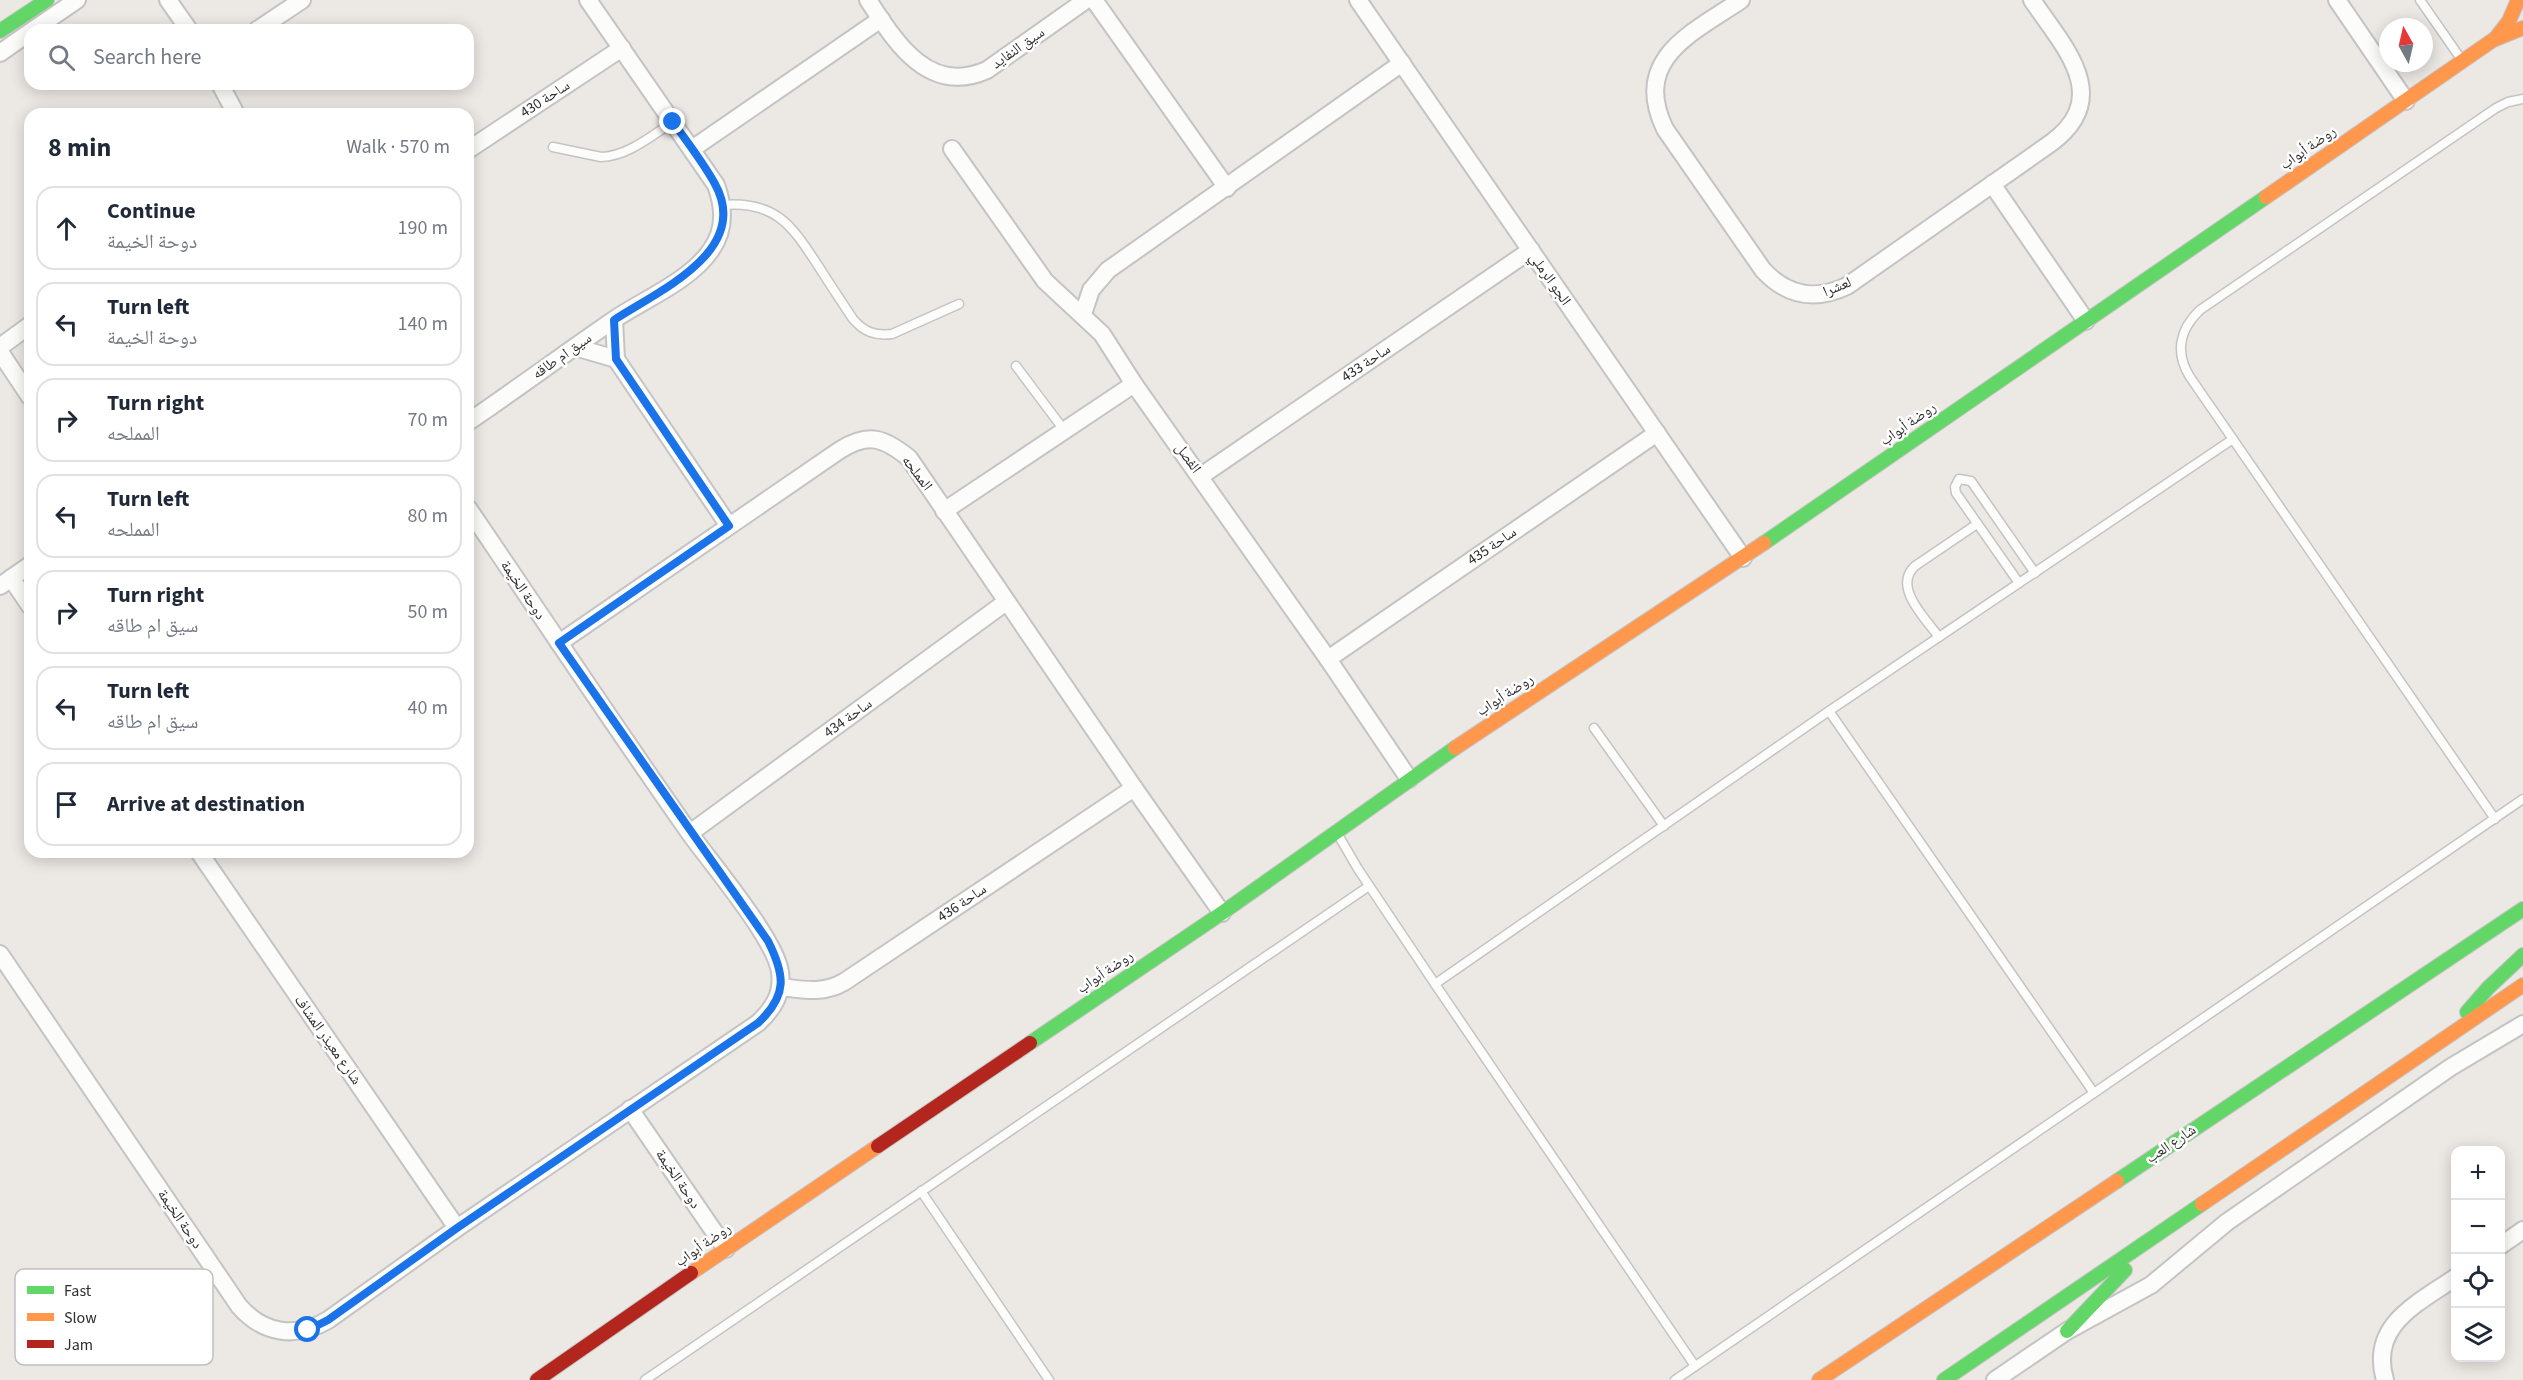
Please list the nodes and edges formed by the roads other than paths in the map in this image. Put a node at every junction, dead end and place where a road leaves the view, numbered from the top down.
1 (47, 0) edge
2 (77, 0) edge
3 (168, 0) edge
4 (302, 0) edge
5 (588, 0) edge
6 (868, 0) edge
7 (1086, 0) edge
8 (1094, 0) edge
9 (1358, 0) edge
10 (1741, 0) edge
11 (2032, 0) edge
12 (2337, 0) edge
13 (2420, 0) edge
14 (2518, 0) edge
15 (881, 19) junction
16 (42, 24) edge
17 (185, 24) edge
18 (266, 24) edge
19 (2523, 28) edge
20 (0, 31) edge
21 (24, 36) edge
22 (2493, 40) junction
23 (622, 48) junction
24 (0, 52) edge
25 (2463, 62) junction
26 (1402, 63) junction
27 (223, 90) edge
28 (2523, 99) edge
29 (2406, 101) junction
30 (233, 108) edge
31 (673, 122) junction
32 (474, 146) edge
33 (553, 147) dead end
34 (692, 149) junction
35 (952, 149) dead end
36 (1992, 184) junction
37 (1227, 188) junction
38 (723, 205) junction
39 (1530, 250) junction
40 (959, 304) dead end
41 (1083, 314) junction
42 (614, 320) junction
43 (2086, 321) junction
44 (24, 330) edge
45 (0, 347) edge
46 (575, 347) junction
47 (0, 352) edge
48 (616, 359) junction
49 (1016, 366) dead end
50 (1134, 384) junction
51 (24, 389) edge
52 (474, 418) edge
53 (1064, 430) junction
54 (1657, 433) junction
55 (2233, 439) junction
56 (1201, 476) junction
57 (944, 511) junction
58 (474, 517) edge
59 (1977, 524) junction
60 (729, 526) junction
61 (1743, 558) junction
62 (24, 569) edge
63 (2035, 573) junction
64 (5, 582) edge
65 (2019, 584) junction
66 (24, 600) edge
67 (1006, 602) junction
68 (1939, 637) junction
69 (559, 643) junction
70 (1328, 659) junction
71 (1829, 711) junction
72 (1594, 728) dead end
73 (1409, 779) junction
74 (1134, 788) junction
75 (2523, 800) edge
76 (2495, 819) junction
77 (1665, 826) junction
78 (1336, 831) junction
79 (690, 833) junction
80 (203, 858) edge
81 (1369, 886) junction
82 (2523, 909) edge
83 (1222, 913) junction
84 (0, 954) edge
85 (2523, 955) edge
86 (1435, 984) junction
87 (2523, 985) edge
88 (780, 987) junction
89 (2523, 1024) edge
90 (2439, 1044) junction
91 (2094, 1093) junction
92 (630, 1109) junction
93 (921, 1191) junction
94 (457, 1228) junction
95 (2523, 1230) edge
96 (2155, 1237) junction
97 (2505, 1243) edge
98 (726, 1249) junction
99 (2451, 1281) edge
100 (2067, 1331) junction
101 (1695, 1366) junction
102 (537, 1380) edge
103 (645, 1380) edge
104 (1049, 1380) edge
105 (1675, 1380) edge
106 (1819, 1380) edge
107 (1944, 1380) edge
108 (1995, 1380) edge
109 (2385, 1380) edge

1 - 20 street
2 - 16 street
3 - 17 street
4 - 18 street
5 - 23 street
6 - 15 street, سيق النفايد
7 - 15 street, سيق النفايد
8 - 37 street
9 - 26 street, الجو الرملي
10 - 36 street, لعشرا
11 - 36 street, لعشرا
12 - 29 street
13 - 25 lane
14 - 22 street, روضة أبواب
15 - 34 street
19 - 22 street, روضة أبواب
21 - 24 street
22 - 25 street, روضة أبواب
23 - 31 street
23 - 32 street, ساحة 430
25 - 29 street, روضة أبواب
26 - 37 street
26 - 39 street, الجو الرملي
27 - 30 street
28 - 55 lane
29 - 43 street, روضة أبواب
31 - 33 lane
31 - 34 street
34 - 38 street
35 - 41 street, الفصل
36 - 43 street
37 - 41 street
38 - 40 lane
38 - 42 street, سيق ام طاقه
39 - 54 street, الجو الرملي
39 - 56 street, ساحة 433
41 - 50 street, الفصل
42 - 46 street, سيق ام طاقه
42 - 48 street
43 - 61 street, روضة أبواب
44 - 45 street
46 - 48 street
46 - 52 street, سيق ام طاقه
47 - 51 street
48 - 60 street
49 - 53 lane
50 - 53 street
50 - 56 street, الفصل
53 - 57 street
54 - 61 street, الجو الرملي
54 - 70 street, ساحة 435
55 - 63 lane
55 - 76 lane
56 - 70 street, الفصل
57 - 60 street, المملحه
57 - 67 street, المملحه
58 - 69 street, دوحة الخيمة
59 - 63 lane
59 - 65 lane
59 - 68 lane
60 - 69 street, المملحه
61 - 73 street, روضة أبواب
62 - 64 street
63 - 65 lane
64 - 66 street
65 - 68 lane
67 - 74 street, المملحه
67 - 79 street, ساحة 434
68 - 71 lane
69 - 79 street, دوحة الخيمة
70 - 73 street, الفصل
71 - 77 lane
71 - 91 lane
72 - 77 lane
73 - 78 street, روضة أبواب
74 - 83 street, المملحه
74 - 88 street, ساحة 436
75 - 76 lane
76 - 91 lane
77 - 86 lane
78 - 81 lane
78 - 83 street, روضة أبواب
79 - 88 street, دوحة الخيمة
80 - 94 street, شارع معيذر المشاف
81 - 86 lane
81 - 93 lane
82 - 106 street, شارع العب
83 - 98 street, روضة أبواب
84 - 94 street, دوحة الخيمة
85 - 90 street
86 - 101 lane
87 - 90 street
88 - 92 street, دوحة الخيمة
89 - 100 street
90 - 96 street
91 - 101 lane
92 - 94 street, دوحة الخيمة
92 - 98 street, دوحة الخيمة
93 - 103 lane
93 - 104 lane
95 - 97 street
96 - 100 street
96 - 107 street
98 - 102 street, روضة أبواب
99 - 109 street
100 - 108 street
101 - 105 lane

